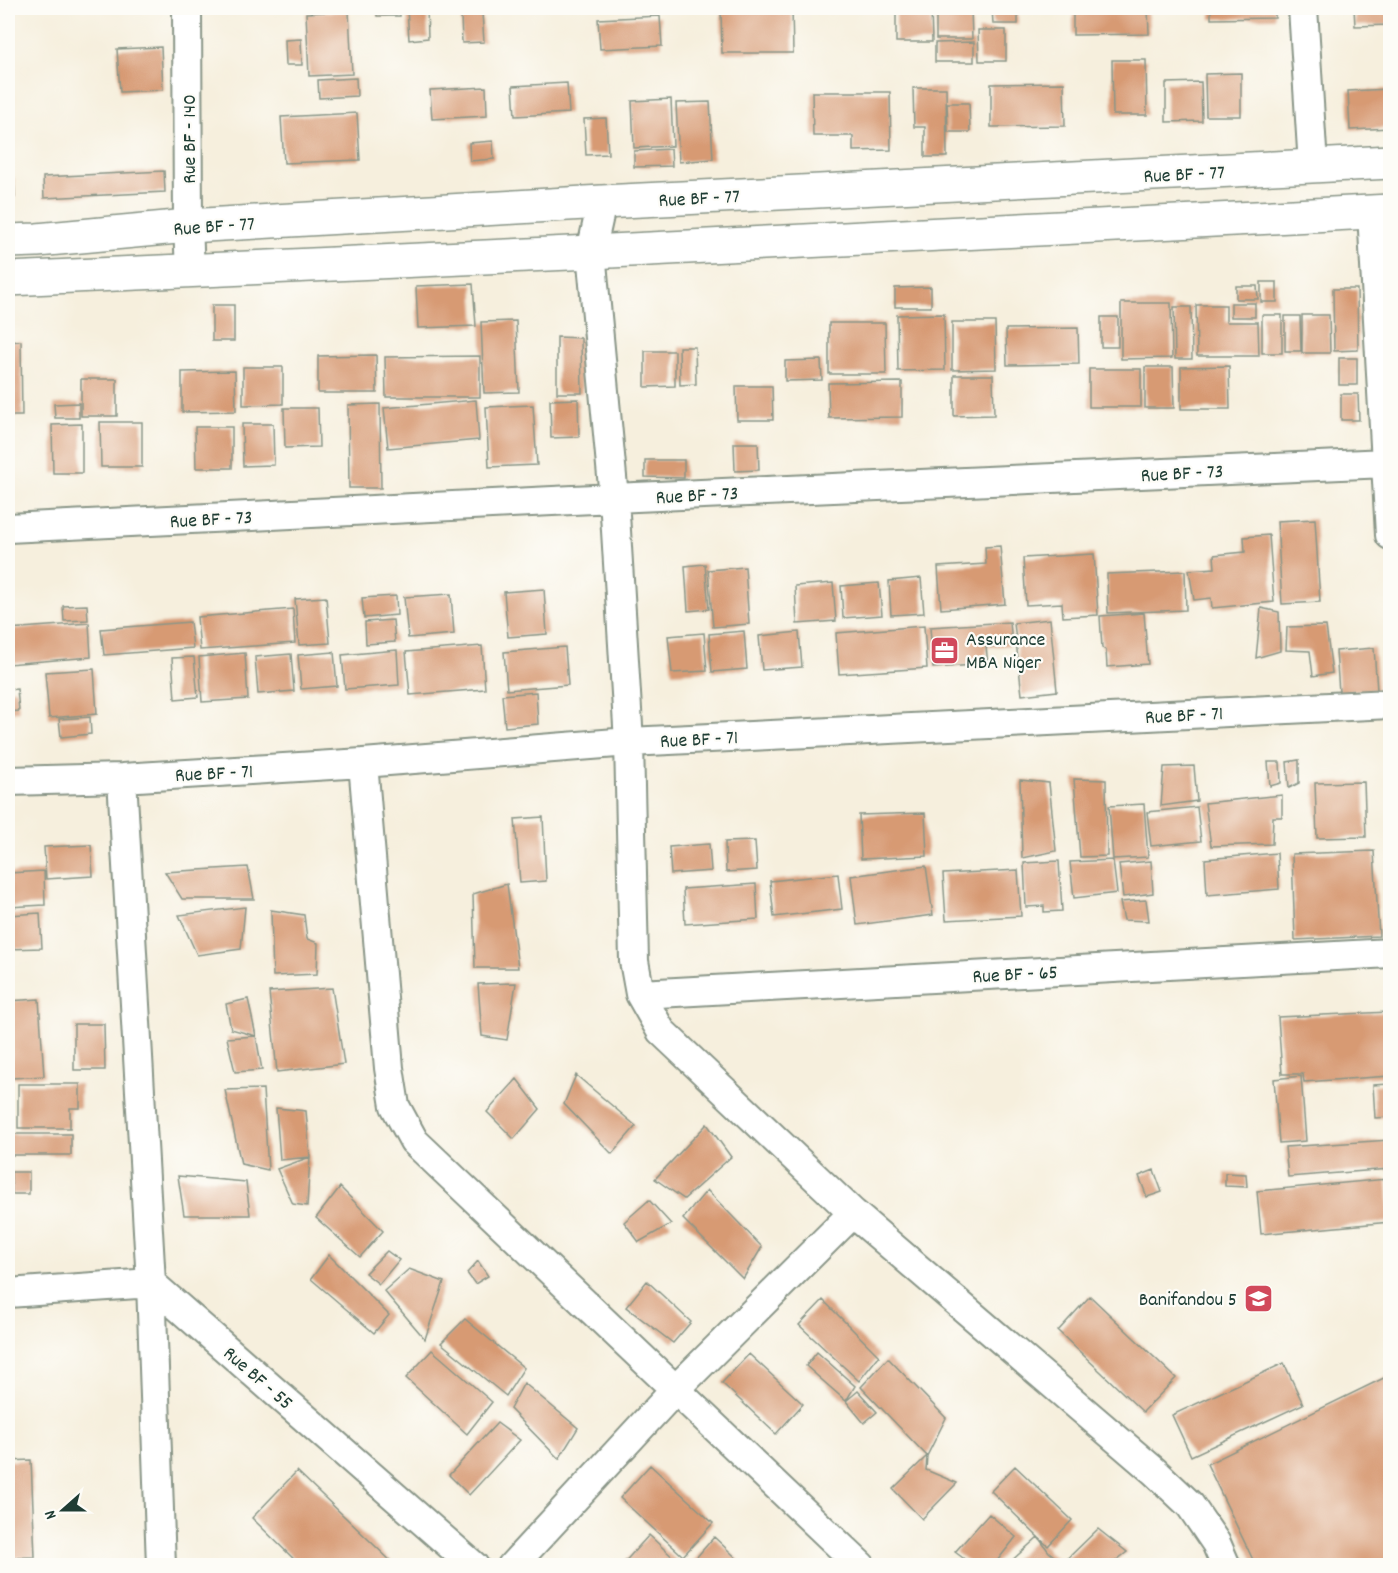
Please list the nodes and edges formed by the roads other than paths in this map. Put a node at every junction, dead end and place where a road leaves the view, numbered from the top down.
1 (187, 8) edge
2 (1303, 8) edge
3 (1390, 162) edge
4 (1313, 166) junction
5 (602, 202) junction
6 (1381, 211) edge
7 (188, 226) junction
8 (8, 241) edge
9 (591, 252) junction
10 (190, 271) junction
11 (8, 279) edge
12 (1386, 463) junction
13 (614, 498) junction
14 (8, 528) edge
15 (1390, 535) edge
16 (1390, 704) edge
17 (629, 742) junction
18 (363, 763) junction
19 (122, 778) junction
20 (8, 781) edge
21 (1390, 953) edge
22 (640, 994) junction
23 (854, 1214) junction
24 (151, 1282) junction
25 (8, 1293) edge
26 (676, 1389) junction
27 (161, 1566) edge
28 (474, 1566) edge
29 (512, 1566) edge
30 (861, 1566) edge
31 (1226, 1566) edge

1 - 7 street, Rue BF - 140
2 - 4 street
3 - 4 main road, Rue BF - 77
4 - 5 main road, Rue BF - 77
5 - 7 main road, Rue BF - 77
5 - 9 street
6 - 9 main road
6 - 12 street
7 - 8 main road, Rue BF - 77
7 - 10 street, Rue BF - 140
9 - 10 main road
9 - 13 street
10 - 11 main road
12 - 13 street, Rue BF - 73
12 - 15 street
13 - 14 street, Rue BF - 73
13 - 17 street
16 - 17 street, Rue BF - 71
17 - 18 street, Rue BF - 71
17 - 22 street
18 - 19 street, Rue BF - 71
18 - 26 street
19 - 20 street, Rue BF - 71
19 - 24 street
21 - 22 street, Rue BF - 65
22 - 23 street
23 - 26 street
23 - 31 street
24 - 25 street
24 - 27 street
24 - 28 street, Rue BF - 55
26 - 29 street
26 - 30 street

